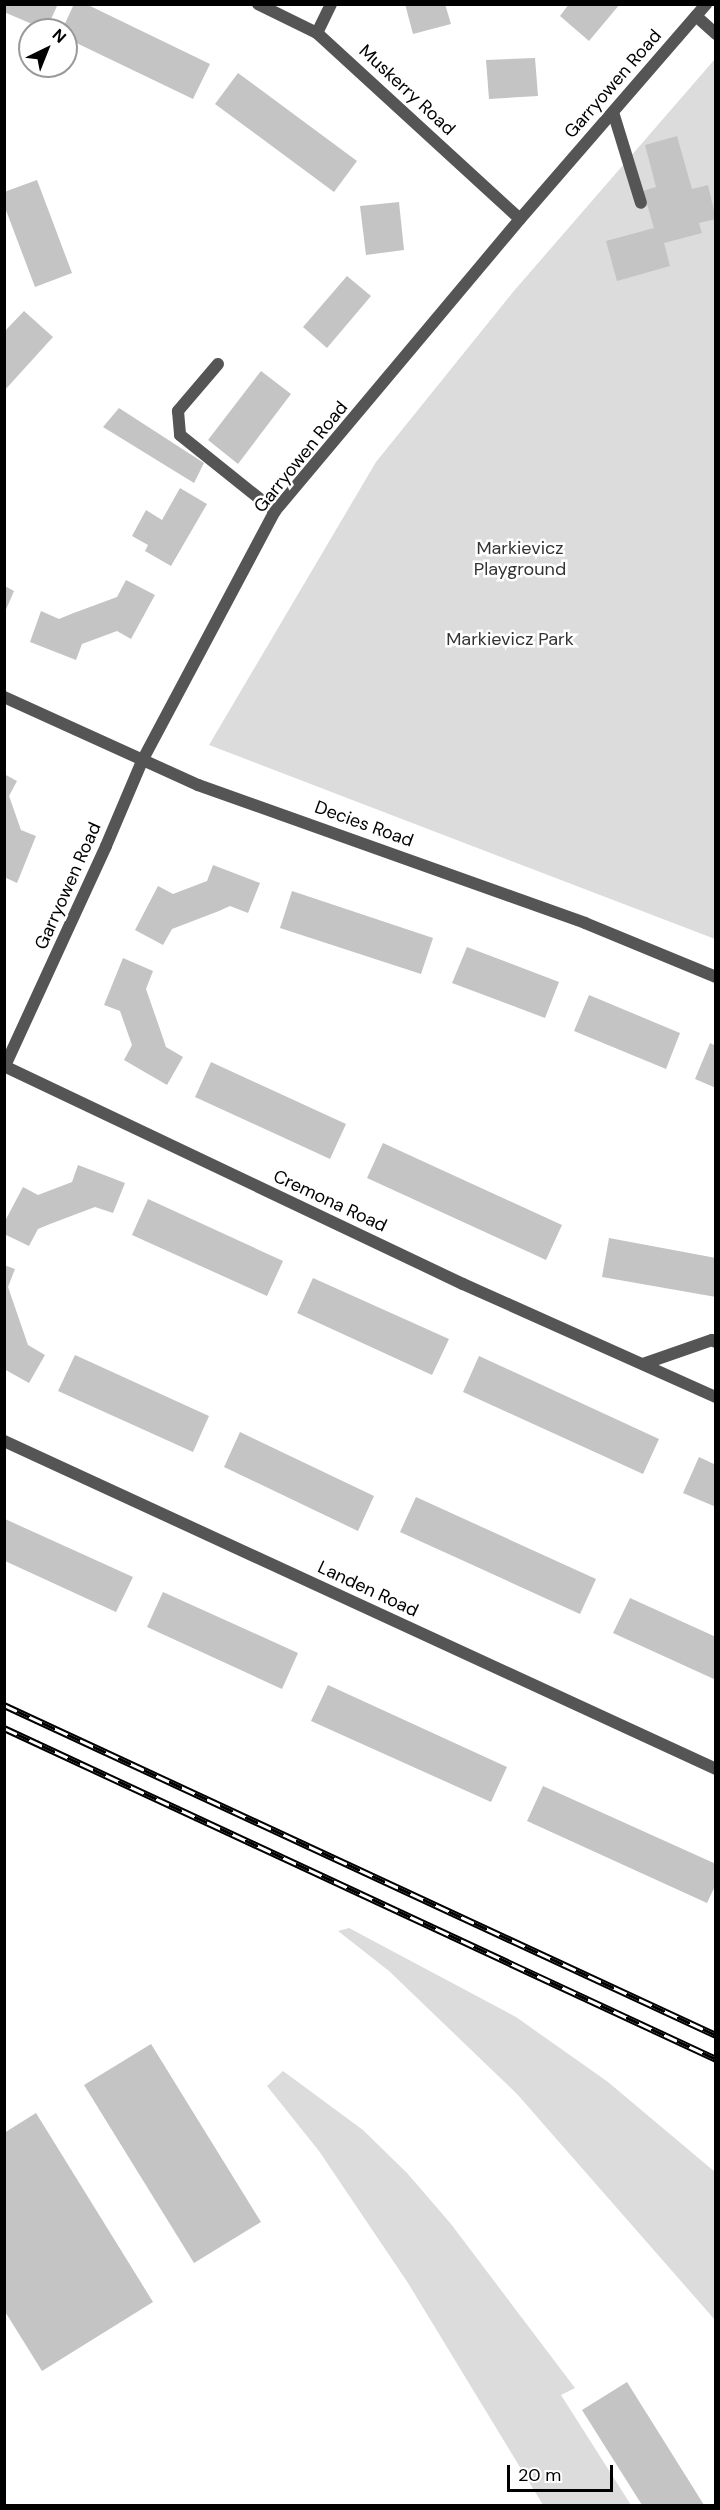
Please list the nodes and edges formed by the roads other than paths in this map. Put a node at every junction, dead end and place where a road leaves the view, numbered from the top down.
1 (258, 4) edge
2 (331, 4) edge
3 (706, 4) edge
4 (696, 16) junction
5 (317, 33) junction
6 (716, 34) edge
7 (613, 112) junction
8 (641, 203) dead end
9 (520, 219) junction
10 (219, 364) dead end
11 (276, 512) junction
12 (4, 697) edge
13 (142, 761) junction
14 (716, 977) edge
15 (5, 1067) edge
16 (716, 1342) edge
17 (643, 1364) junction
18 (716, 1397) edge
19 (4, 1441) edge
20 (716, 1769) edge

1 - 5 street, Muskerry Road
2 - 5 street
3 - 4 street, Garryowen Road
4 - 6 street
4 - 7 street, Garryowen Road
5 - 9 street, Muskerry Road
7 - 8 street
7 - 9 street, Garryowen Road
9 - 11 street, Garryowen Road
10 - 11 street
11 - 13 street, Garryowen Road
12 - 13 street, Decies Road
13 - 14 street, Decies Road
13 - 15 street, Garryowen Road
15 - 17 street, Cremona Road
16 - 17 street
17 - 18 street, Cremona Road
19 - 20 street, Landen Road

